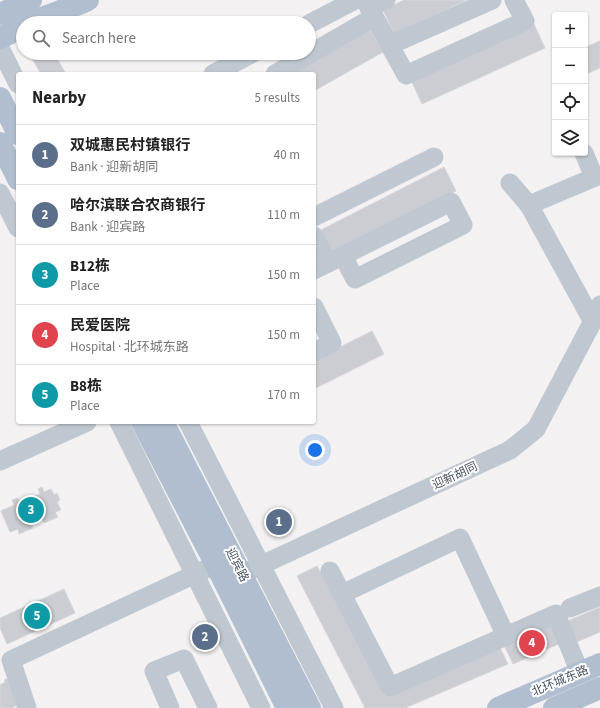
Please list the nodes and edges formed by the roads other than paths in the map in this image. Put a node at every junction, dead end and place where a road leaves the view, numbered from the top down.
1 (31, 0) edge
2 (88, 0) edge
3 (492, 0) edge
4 (514, 0) edge
5 (370, 5) edge
6 (0, 14) edge
7 (45, 16) edge
8 (316, 22) edge
9 (16, 30) edge
10 (0, 38) edge
11 (316, 44) edge
12 (390, 45) junction
13 (0, 48) edge
14 (240, 60) edge
15 (294, 60) edge
16 (217, 72) edge
17 (278, 72) edge
18 (16, 80) edge
19 (0, 98) edge
20 (16, 130) edge
21 (0, 143) edge
22 (586, 156) edge
23 (434, 157) dead end
24 (16, 174) edge
25 (597, 176) edge
26 (510, 183) dead end
27 (0, 193) edge
28 (529, 205) junction
29 (316, 216) edge
30 (16, 224) edge
31 (316, 240) edge
32 (328, 263) edge
33 (600, 304) edge
34 (316, 311) edge
35 (593, 322) junction
36 (316, 351) edge
37 (83, 424) edge
38 (121, 424) edge
39 (143, 424) edge
40 (164, 424) edge
41 (189, 424) edge
42 (0, 461) edge
43 (216, 565) junction
44 (251, 569) junction
45 (330, 571) dead end
46 (195, 574) junction
47 (342, 594) junction
48 (600, 596) edge
49 (570, 608) dead end
50 (506, 636) junction
51 (600, 664) edge
52 (580, 673) junction
53 (589, 697) edge
54 (27, 708) edge
55 (170, 708) edge
56 (208, 708) edge
57 (261, 708) edge
58 (287, 708) edge
59 (310, 708) edge
60 (334, 708) edge
61 (498, 708) edge
62 (554, 708) edge

1 - 6 main road
2 - 7 main road
3 - 12 street
4 - 12 street
5 - 8 street
5 - 11 street
5 - 12 street
9 - 10 main road
13 - 18 street
14 - 16 street
15 - 17 street
19 - 20 main road
21 - 24 main road
22 - 25 street
23 - 29 street
25 - 28 street
26 - 28 street
27 - 30 street
28 - 35 street
31 - 32 street
32 - 32 street
33 - 35 street, 迎新胡同
34 - 36 street
35 - 44 street, 迎新胡同
37 - 42 street
38 - 46 street
39 - 43 main road, 迎宾路
40 - 44 main road, 迎宾路
41 - 44 street
43 - 46 street
43 - 58 main road, 迎宾路
44 - 59 main road, 迎宾路
44 - 60 street
45 - 47 street
46 - 54 street
46 - 57 street
47 - 50 street
47 - 50 street
48 - 49 street
50 - 52 street
51 - 52 main road, 北环城东路
52 - 61 main road, 北环城东路
53 - 62 main road, 北环城东路
55 - 56 street

